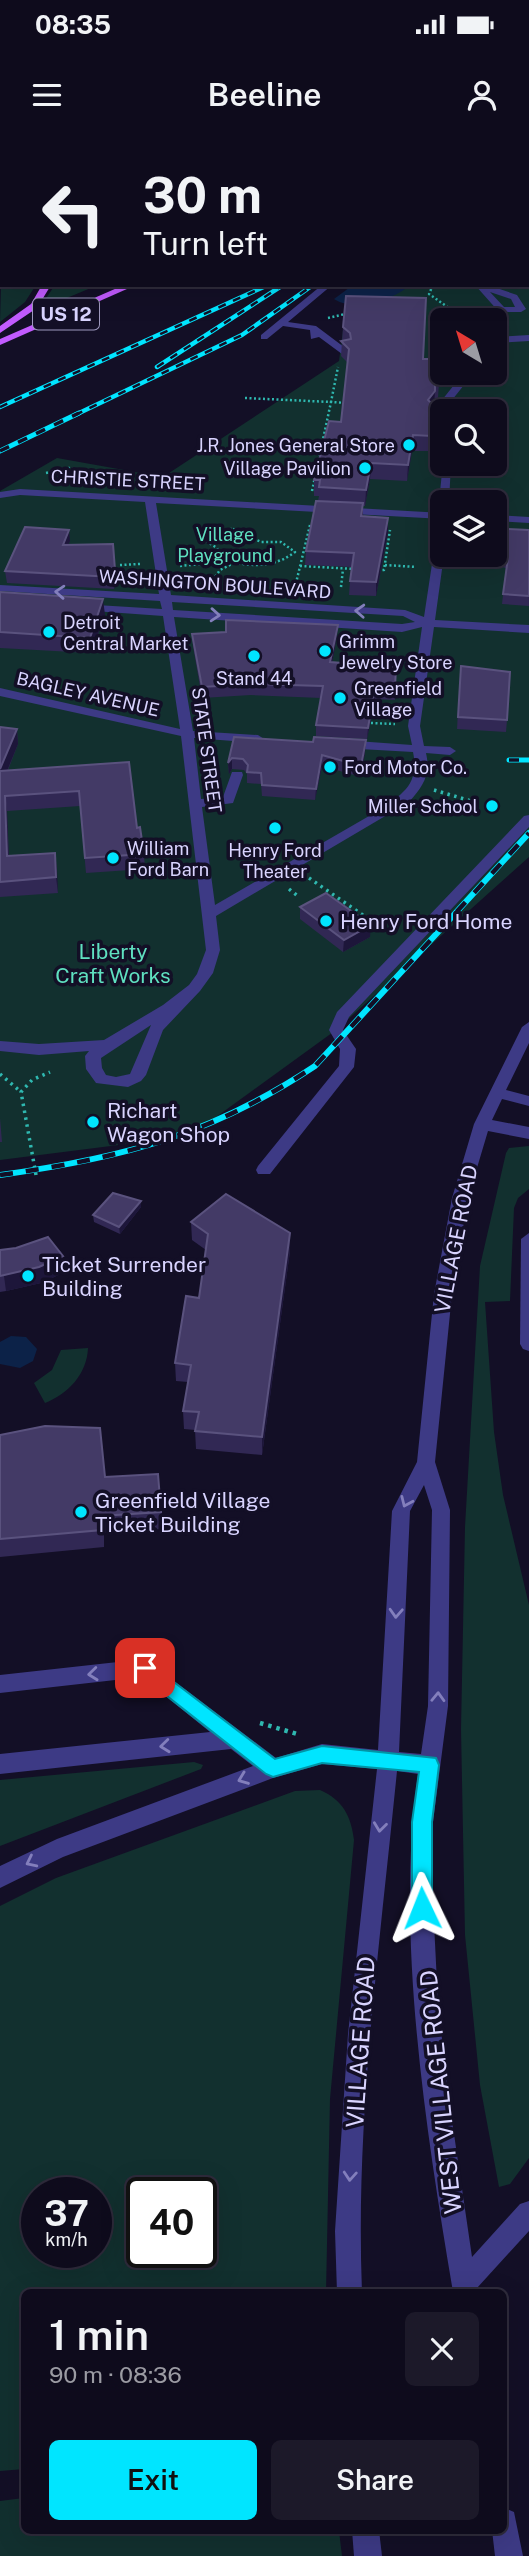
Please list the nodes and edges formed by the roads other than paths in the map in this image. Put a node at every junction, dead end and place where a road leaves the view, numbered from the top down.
1 (46, 287) edge
2 (127, 287) edge
3 (325, 287) edge
4 (278, 323) junction
5 (0, 330) edge
6 (264, 337) dead end
7 (508, 338) edge
8 (529, 338) edge
9 (0, 342) edge
10 (342, 356) edge
11 (459, 385) edge
12 (448, 399) edge
13 (0, 495) edge
14 (150, 499) junction
15 (430, 516) edge
16 (507, 519) edge
17 (529, 520) edge
18 (436, 567) edge
19 (0, 588) edge
20 (166, 597) junction
21 (69, 606) edge
22 (166, 612) junction
23 (427, 622) junction
24 (529, 629) edge
25 (0, 692) edge
26 (187, 734) junction
27 (272, 740) edge
28 (325, 743) edge
29 (419, 749) junction
30 (450, 751) dead end
31 (237, 775) edge
32 (194, 804) junction
33 (529, 819) edge
34 (209, 914) junction
35 (183, 997) junction
36 (528, 1033) edge
37 (104, 1045) junction
38 (0, 1046) edge
39 (496, 1093) junction
40 (529, 1101) edge
41 (482, 1124) junction
42 (529, 1133) edge
43 (264, 1170) dead end
44 (529, 1239) edge
45 (529, 1344) edge
46 (426, 1462) junction
47 (0, 1684) edge
48 (234, 1739) junction
49 (388, 1759) junction
50 (0, 1764) edge
51 (429, 1765) junction
52 (273, 1768) junction
53 (0, 1877) edge
54 (529, 2213) edge
55 (465, 2288) edge
56 (349, 2289) edge
57 (365, 2534) edge
58 (506, 2534) edge
59 (368, 2556) edge
60 (509, 2556) edge

1 - 5 main road
2 - 9 main road, US 12
3 - 4 street
4 - 6 street
4 - 10 street
7 - 8 street
11 - 12 street
13 - 14 street, CHRISTIE STREET
14 - 15 street, CHRISTIE STREET
14 - 20 street, STATE STREET
16 - 17 street
18 - 23 street
20 -> 19 street, WASHINGTON BOULEVARD
20 - 22 street, STATE STREET
23 -> 20 street, WASHINGTON BOULEVARD
21 - 22 street, WASHINGTON BOULEVARD
22 -> 23 street, WASHINGTON BOULEVARD
22 - 26 street, STATE STREET
23 - 24 street, WASHINGTON BOULEVARD
23 - 29 street
25 - 26 street, BAGLEY AVENUE
26 - 27 street, BAGLEY AVENUE
26 - 32 street, STATE STREET
28 - 29 street
29 - 30 street
29 - 34 street
31 - 32 street
32 - 34 street, STATE STREET
33 - 43 street
34 - 35 street, STATE STREET
35 - 37 street, STATE STREET
35 - 37 street, STATE STREET
36 - 39 street, VILLAGE ROAD
37 - 38 street
39 - 40 street
39 - 41 street, VILLAGE ROAD
41 - 42 street
41 - 46 street, VILLAGE ROAD
44 - 45 street
46 -> 49 street, VILLAGE ROAD
51 -> 46 street, VILLAGE ROAD
48 -> 47 street
48 -> 50 street
48 - 52 street
49 - 51 street
49 - 52 street
49 -> 56 street, VILLAGE ROAD
51 - 55 street, WEST VILLAGE ROAD
52 -> 53 street
54 - 55 street
57 - 59 street
58 - 60 street

